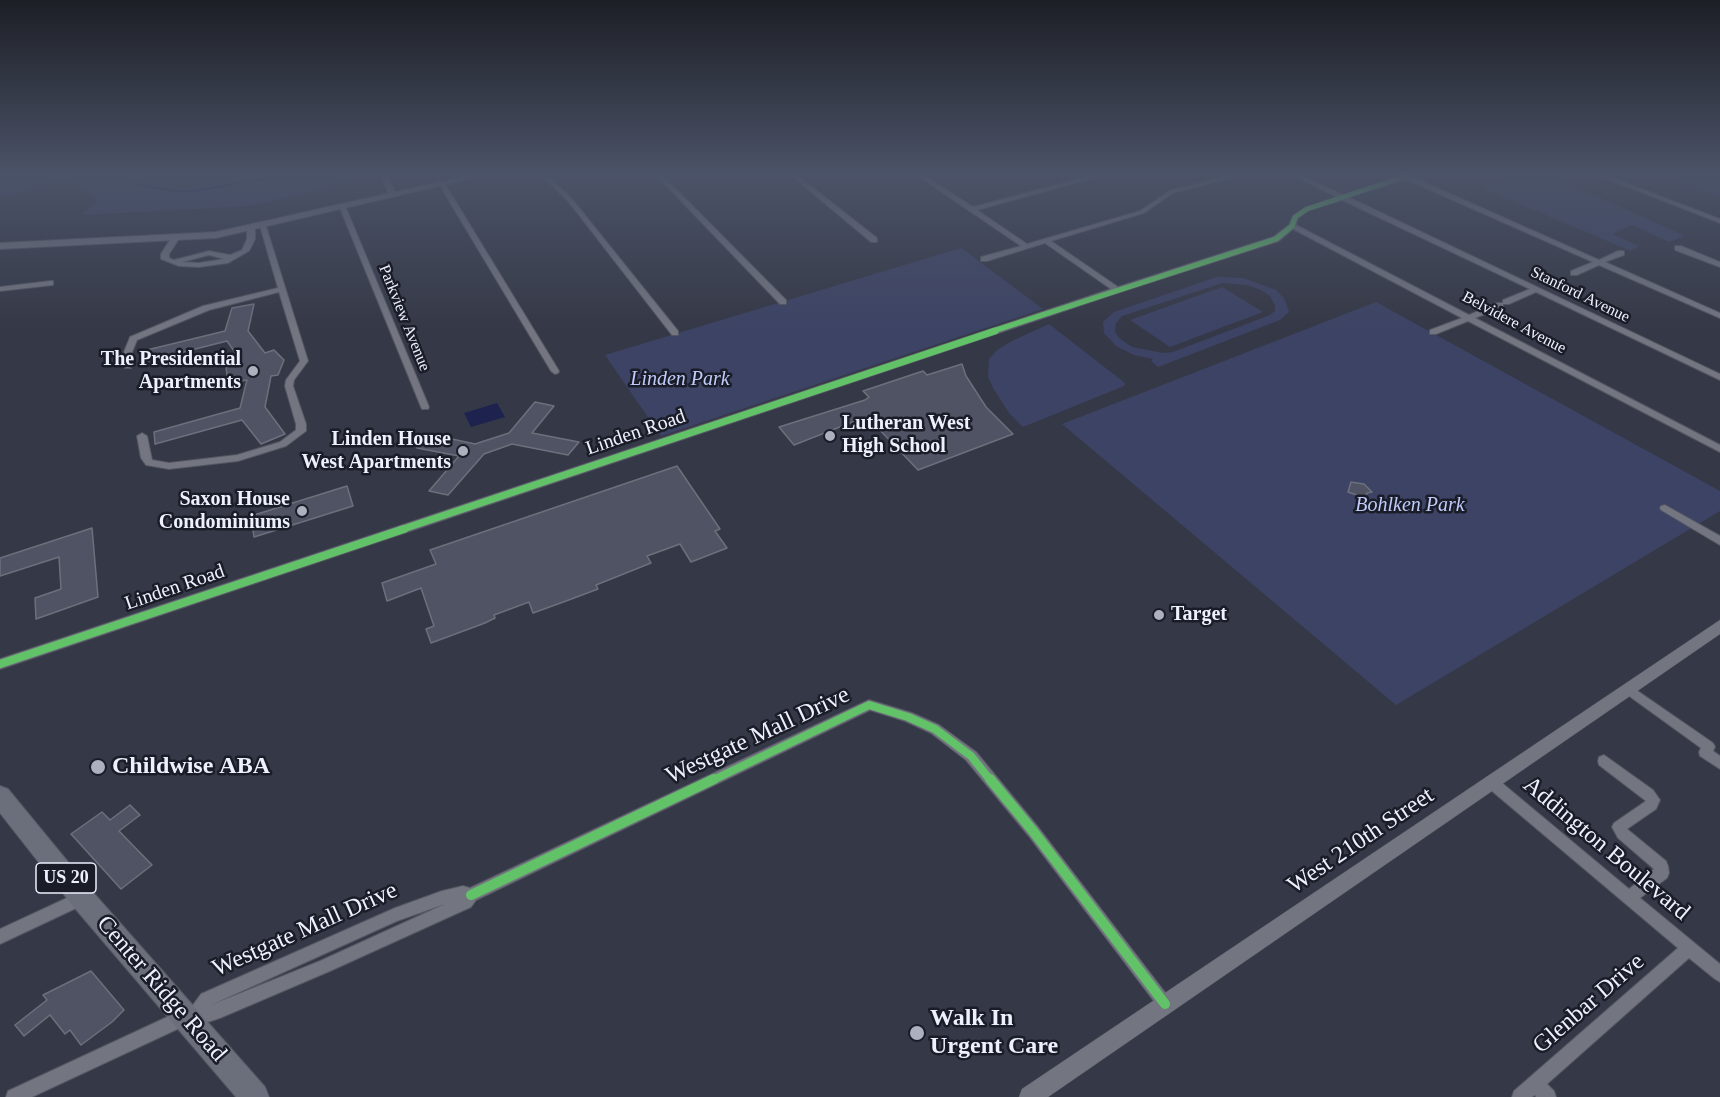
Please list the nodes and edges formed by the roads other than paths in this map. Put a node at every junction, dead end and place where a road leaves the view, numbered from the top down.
1 (258, 227) edge
2 (263, 227) edge
3 (351, 227) edge
4 (468, 227) edge
5 (591, 227) edge
6 (710, 227) edge
7 (858, 227) edge
8 (997, 227) edge
9 (1092, 227) edge
10 (1290, 227) edge
11 (1294, 227) edge
12 (1408, 227) edge
13 (1521, 227) edge
14 (251, 229) junction
15 (176, 237) junction
16 (874, 240) dead end
17 (1046, 241) junction
18 (0, 246) edge
19 (1026, 246) junction
20 (1678, 248) dead end
21 (1621, 253) dead end
22 (984, 259) dead end
23 (1600, 262) junction
24 (1720, 265) edge
25 (1574, 273) dead end
26 (50, 283) dead end
27 (0, 289) edge
28 (282, 289) junction
29 (1537, 289) junction
30 (1117, 290) junction
31 (783, 302) dead end
32 (1720, 316) edge
33 (1469, 317) junction
34 (1433, 332) dead end
35 (675, 333) dead end
36 (128, 366) dead end
37 (555, 371) dead end
38 (1720, 377) edge
39 (425, 407) dead end
40 (142, 436) dead end
41 (1720, 449) edge
42 (1665, 508) dead end
43 (1720, 541) edge
44 (1720, 626) edge
45 (0, 664) edge
46 (1629, 690) junction
47 (1604, 760) dead end
48 (1720, 763) edge
49 (1491, 782) junction
50 (0, 796) edge
51 (1629, 897) junction
52 (82, 898) junction
53 (0, 937) edge
54 (1689, 948) junction
55 (1720, 974) edge
56 (1165, 1004) junction
57 (192, 1014) junction
58 (1535, 1084) junction
59 (14, 1097) edge
60 (255, 1097) edge
61 (1030, 1097) edge
62 (1520, 1097) edge
63 (1548, 1097) edge

1 - 14 main road
2 - 28 street
3 - 39 street, Parkview Avenue
4 - 37 street
5 - 35 street
6 - 31 street
7 - 16 street
8 - 19 street
9 - 17 street
10 - 30 street, Linden Road
11 - 33 street, Belvidere Avenue
12 - 29 street, Stanford Avenue
13 - 23 street
14 - 15 main road
14 - 15 street
15 - 18 main road
17 - 19 street
17 - 30 street
19 - 22 street
20 - 24 street
21 - 23 street
23 - 25 street
23 - 32 street
26 - 27 street
28 - 36 street
28 - 40 street
29 - 33 street
29 - 38 street, Stanford Avenue
30 - 45 street, Linden Road
33 - 34 street
33 - 41 street, Belvidere Avenue
42 - 43 street
44 - 46 street, West 210th Street
46 - 48 street
46 - 49 street, West 210th Street
47 - 51 street
49 - 51 street, Addington Boulevard
49 - 56 street, West 210th Street
50 - 52 main road, Center Ridge Road / US 20
51 - 54 street, Addington Boulevard
52 - 53 street
52 - 57 main road, Center Ridge Road / US 20
54 - 55 street, Addington Boulevard
54 - 58 street, Glenbar Drive
56 - 57 street, Westgate Mall Drive
56 - 61 street, West 210th Street
57 - 59 street, Westgate Mall Drive
57 - 60 main road, Center Ridge Road / US 20
58 - 62 street, Glenbar Drive
58 - 63 street

